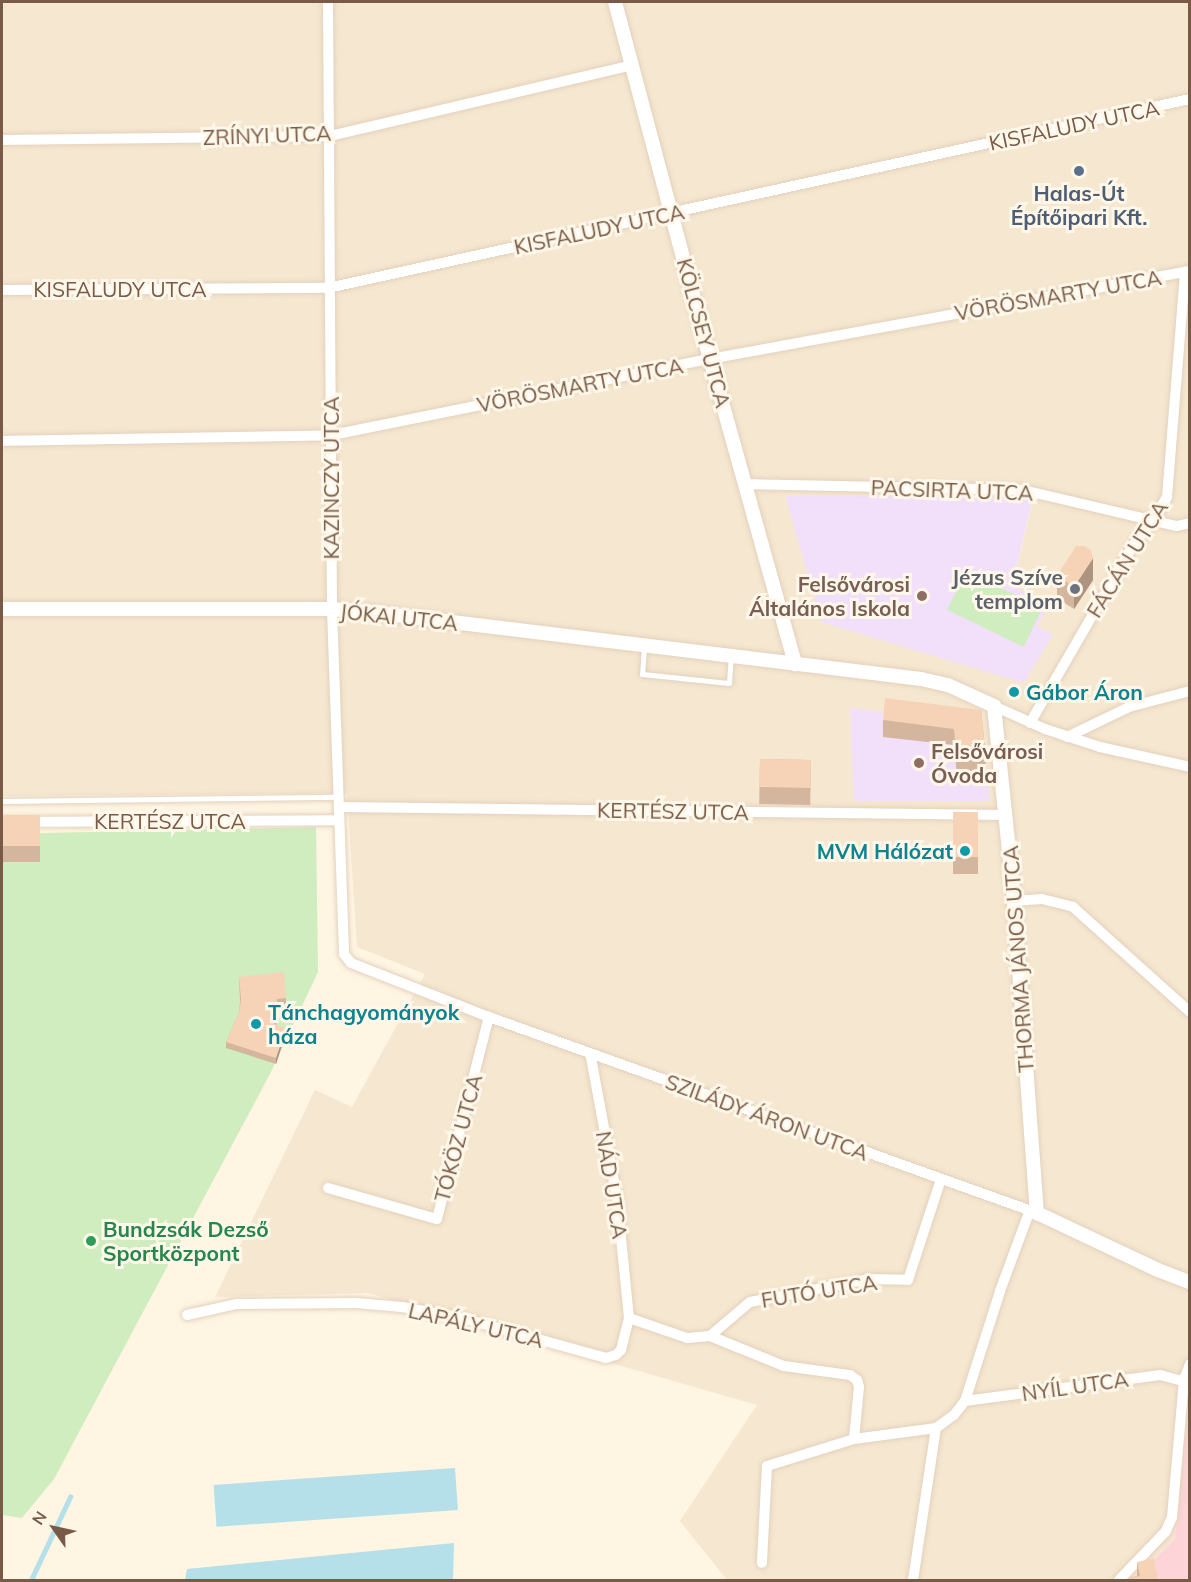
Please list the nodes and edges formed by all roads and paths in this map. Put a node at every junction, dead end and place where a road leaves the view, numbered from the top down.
1 (327, 2) edge
2 (615, 2) edge
3 (633, 64) junction
4 (1190, 99) edge
5 (330, 136) junction
6 (2, 140) edge
7 (671, 213) junction
8 (1187, 272) edge
9 (328, 288) junction
10 (2, 290) edge
11 (710, 359) junction
12 (332, 435) junction
13 (2, 441) edge
14 (746, 484) junction
15 (1154, 520) junction
16 (1190, 523) edge
17 (2, 609) edge
18 (332, 609) junction
19 (644, 645) junction
20 (731, 656) junction
21 (795, 664) junction
22 (1190, 691) edge
23 (994, 706) junction
24 (1030, 723) junction
25 (1067, 737) junction
26 (1190, 767) edge
27 (2, 801) edge
28 (339, 802) junction
29 (1006, 815) junction
30 (339, 819) junction
31 (2, 822) edge
32 (1014, 901) junction
33 (344, 954) joint
34 (1190, 1012) edge
35 (489, 1017) junction
36 (590, 1053) junction
37 (941, 1179) junction
38 (328, 1188) dead end
39 (1034, 1211) junction
40 (1190, 1282) edge
41 (187, 1315) dead end
42 (629, 1318) junction
43 (710, 1336) junction
44 (1190, 1364) edge
45 (1187, 1381) edge
46 (965, 1401) junction
47 (936, 1428) junction
48 (854, 1439) junction
49 (762, 1563) dead end
50 (913, 1581) edge
51 (1119, 1581) edge

1 - 5 street, KAZINCZY UTCA
2 - 3 street, KÖLCSEY UTCA
3 - 5 street, ZRÍNYI UTCA
3 - 7 street, KÖLCSEY UTCA
4 - 7 street, KISFALUDY UTCA
5 - 6 street, ZRÍNYI UTCA
5 - 9 street, KAZINCZY UTCA
7 - 9 street, KISFALUDY UTCA
7 - 11 street, KÖLCSEY UTCA
8 - 11 street, VÖRÖSMARTY UTCA
8 - 15 street, FÁCÁN UTCA
9 - 10 street, KISFALUDY UTCA
9 - 12 street, KAZINCZY UTCA
11 - 12 street, VÖRÖSMARTY UTCA
11 - 14 street, KÖLCSEY UTCA
12 - 13 street, VÖRÖSMARTY UTCA
12 - 18 street, KAZINCZY UTCA
14 - 15 street, PACSIRTA UTCA
14 - 21 street, KÖLCSEY UTCA
15 - 16 street, PACSIRTA UTCA
15 - 24 street, FÁCÁN UTCA
17 - 18 street, JÓKAI UTCA
18 - 19 street, JÓKAI UTCA
18 - 28 street, KAZINCZY UTCA
19 - 20 street, JÓKAI UTCA
19 - 20 lane
20 - 21 street, JÓKAI UTCA
21 - 23 street, JÓKAI UTCA
22 - 25 street
23 - 24 street
23 - 29 street, THORMA JÁNOS UTCA
24 - 25 street
25 - 26 street
27 - 28 lane
28 - 29 street, KERTÉSZ UTCA
28 - 30 street, KAZINCZY UTCA
29 - 32 street, THORMA JÁNOS UTCA
30 - 31 street, KERTÉSZ UTCA
30 - 33 street, KAZINCZY UTCA
32 - 34 street
32 - 39 street, THORMA JÁNOS UTCA
33 - 35 street, SZILÁDY ÁRON UTCA
35 - 36 street, SZILÁDY ÁRON UTCA
35 - 38 street, TÓKÖZ UTCA
36 - 37 street, SZILÁDY ÁRON UTCA
36 - 42 street, NÁD UTCA
37 - 39 street, SZILÁDY ÁRON UTCA
37 - 43 street, FUTÓ UTCA
39 - 40 street, SZILÁDY ÁRON UTCA
39 - 46 street
41 - 42 street, LAPÁLY UTCA
42 - 43 street
43 - 48 street
44 - 45 street
45 - 46 street, NYÍL UTCA
45 - 51 street
46 - 47 street
47 - 48 street
47 - 50 street
48 - 49 street

